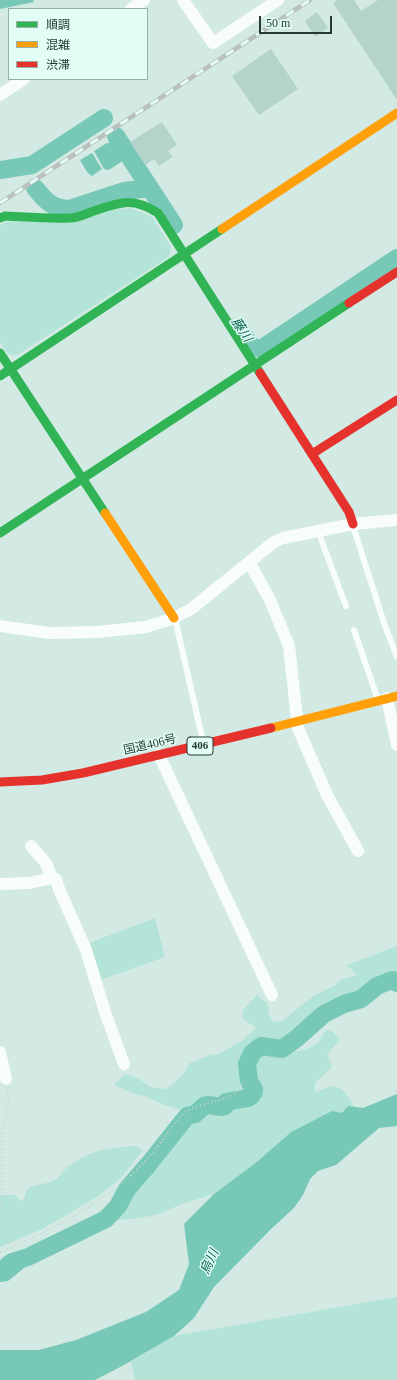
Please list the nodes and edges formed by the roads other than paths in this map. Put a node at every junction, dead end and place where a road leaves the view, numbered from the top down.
1 (144, 0) edge
2 (183, 0) edge
3 (278, 0) edge
4 (132, 8) edge
5 (22, 80) edge
6 (0, 95) edge
7 (397, 113) edge
8 (0, 218) edge
9 (184, 254) junction
10 (397, 272) edge
11 (0, 353) edge
12 (255, 365) junction
13 (10, 369) junction
14 (0, 376) edge
15 (397, 400) edge
16 (312, 454) junction
17 (83, 478) junction
18 (397, 520) edge
19 (353, 524) junction
20 (318, 531) junction
21 (0, 533) edge
22 (249, 562) junction
23 (346, 606) dead end
24 (174, 618) junction
25 (0, 626) edge
26 (354, 630) dead end
27 (397, 657) edge
28 (387, 698) edge
29 (297, 720) junction
30 (204, 745) junction
31 (397, 745) edge
32 (159, 756) junction
33 (0, 782) edge
34 (31, 846) dead end
35 (358, 851) dead end
36 (52, 878) junction
37 (0, 884) edge
38 (272, 995) dead end
39 (0, 1052) edge
40 (124, 1064) dead end
41 (6, 1079) road end

1 - 4 street
2 - 3 street
5 - 6 street
7 - 9 main road
8 - 9 main road
9 - 12 main road
9 - 13 main road
10 - 12 main road
11 - 13 main road
12 - 16 main road
12 - 17 main road
13 - 14 main road
13 - 17 main road
15 - 16 main road
16 - 19 main road
17 - 21 main road
17 - 24 main road
18 - 19 street
19 - 20 street
19 - 27 lane
20 - 22 street
20 - 23 lane
22 - 24 street
22 - 29 street
24 - 25 street
24 - 30 lane
26 - 28 lane
28 - 29 main road, 国道406号 / 406
28 - 31 street
29 - 30 main road, 国道406号 / 406
29 - 35 street
30 - 32 main road, 国道406号 / 406
32 - 33 main road, 国道406号 / 406
32 - 38 street
34 - 36 street
36 - 37 street
36 - 40 street
39 - 41 street

